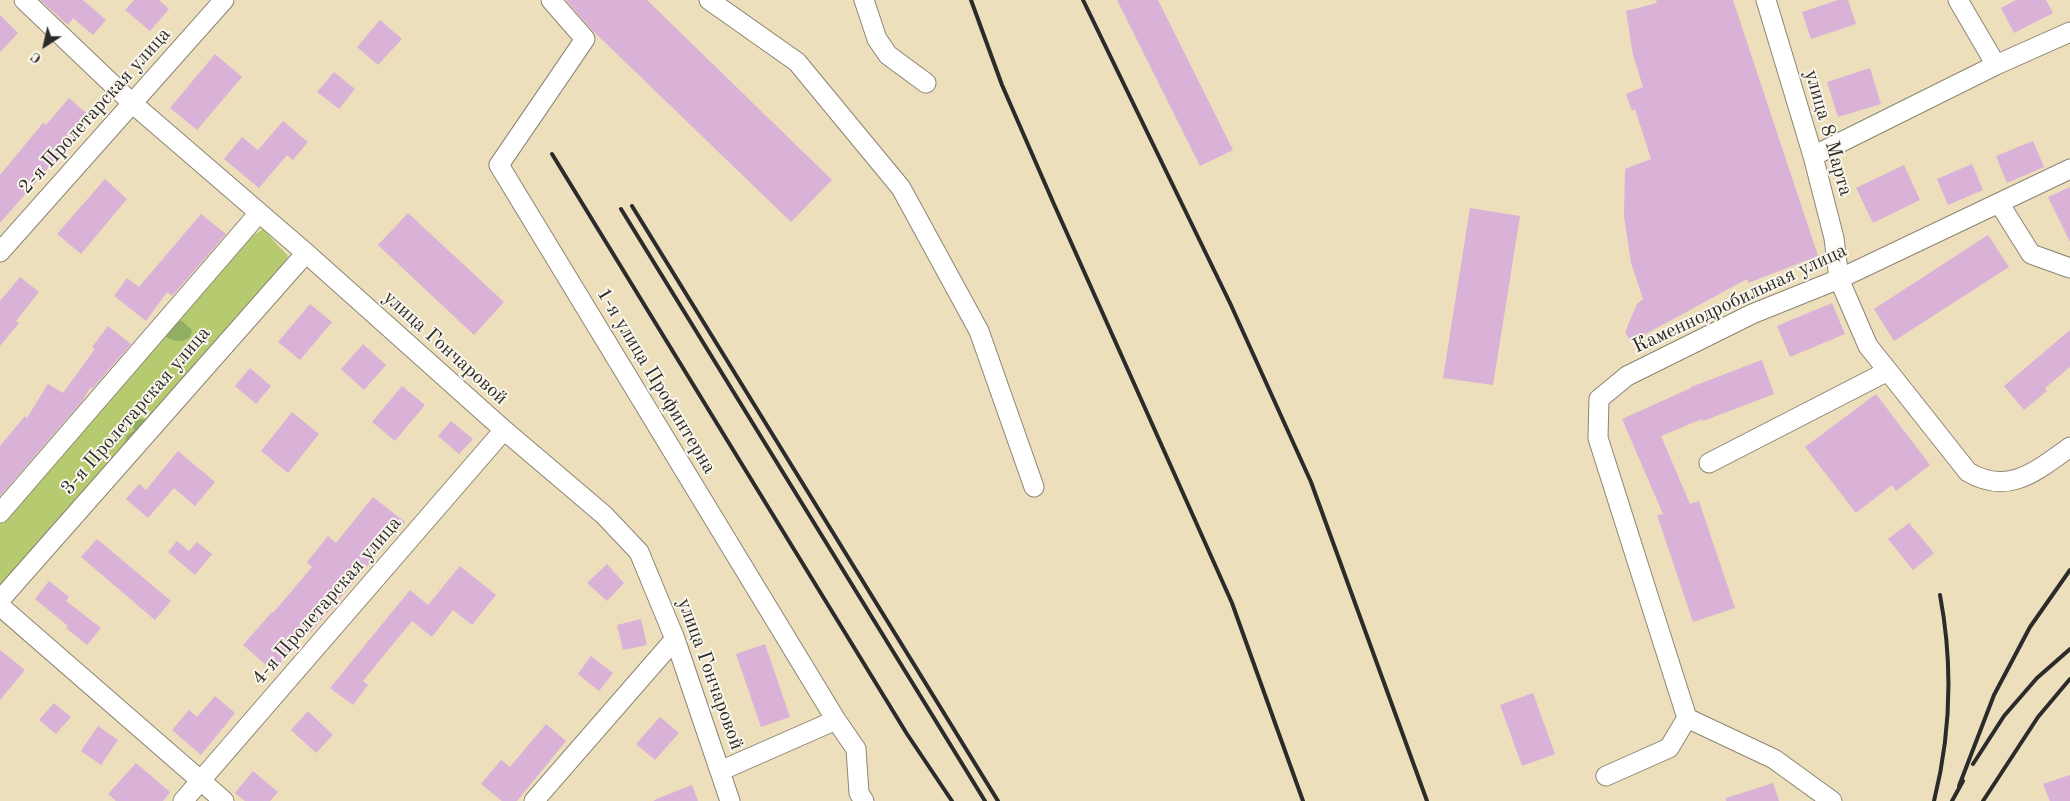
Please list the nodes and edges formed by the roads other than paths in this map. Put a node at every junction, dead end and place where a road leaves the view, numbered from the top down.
1 (24, 0) edge
2 (224, 0) edge
3 (551, 0) edge
4 (709, 0) edge
5 (864, 0) edge
6 (1766, 0) edge
7 (1958, 0) edge
8 (2070, 32) edge
9 (1996, 65) junction
10 (926, 83) dead end
11 (132, 103) junction
12 (1813, 156) junction
13 (2070, 169) edge
14 (1999, 203) junction
15 (259, 213) junction
16 (0, 252) edge
17 (306, 253) junction
18 (2070, 268) edge
19 (1839, 280) junction
20 (1888, 371) junction
21 (504, 430) junction
22 (2070, 447) edge
23 (1709, 463) dead end
24 (1034, 486) dead end
25 (0, 513) edge
26 (0, 600) edge
27 (0, 606) edge
28 (675, 639) junction
29 (1687, 718) junction
30 (836, 720) junction
31 (720, 771) junction
32 (1606, 776) dead end
33 (200, 781) junction
34 (183, 801) edge
35 (224, 801) edge
36 (534, 801) edge
37 (730, 801) edge
38 (864, 801) edge
39 (1832, 801) edge

1 - 11 street, улица Гончаровой
2 - 11 street, 2-я Пролетарская улица
3 - 30 street, 1-я улица Профинтерна
4 - 24 street
5 - 10 street
6 - 12 street, улица 8 Марта
7 - 9 street
8 - 9 street
9 - 12 street
11 - 15 street, улица Гончаровой
11 - 16 street, 2-я Пролетарская улица
12 - 19 street, улица 8 Марта
13 - 14 street, Каменнодробильная улица
14 - 18 street
14 - 19 street, Каменнодробильная улица
15 - 17 street, улица Гончаровой
15 - 25 street, 3-я Пролетарская улица
17 - 21 street, улица Гончаровой
17 - 26 street, 3-я Пролетарская улица
19 - 20 street, улица 8 Марта
19 - 29 street, Каменнодробильная улица
20 - 22 street, улица 8 Марта
20 - 23 street
21 - 28 street, улица Гончаровой
21 - 33 street, 4-я Пролетарская улица
27 - 33 street
28 - 31 street, улица Гончаровой
28 - 36 street
29 - 32 street
29 - 39 street
30 - 31 street
30 - 38 street, 1-я улица Профинтерна
31 - 37 street, улица Гончаровой
33 - 34 street, 4-я Пролетарская улица
33 - 35 street

